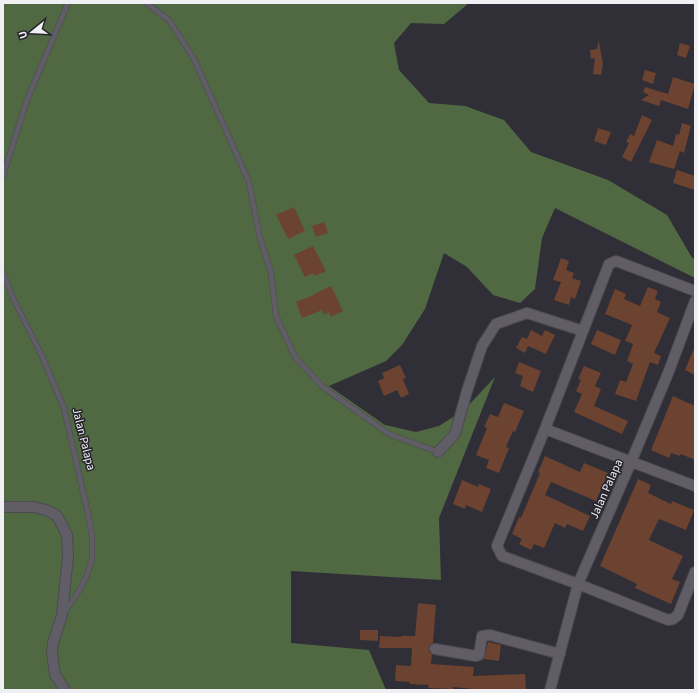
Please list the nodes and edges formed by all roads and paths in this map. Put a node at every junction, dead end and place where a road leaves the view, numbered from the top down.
1 (68, 3) edge
2 (146, 3) edge
3 (3, 176) edge
4 (3, 273) edge
5 (695, 290) edge
6 (695, 301) edge
7 (582, 331) junction
8 (545, 429) junction
9 (438, 452) joint
10 (631, 462) junction
11 (695, 486) edge
12 (3, 507) edge
13 (695, 572) edge
14 (578, 584) junction
15 (62, 615) junction
16 (435, 649) dead end
17 (560, 654) junction
18 (65, 690) edge
19 (550, 690) edge

1 - 3 lane
2 - 9 lane
4 - 15 lane, Jalan Palapa
5 - 7 street
6 - 10 street, Jalan Palapa
7 - 8 street
7 - 9 street
8 - 10 street
8 - 14 street
10 - 11 street
10 - 14 street, Jalan Palapa
12 - 15 street, Jalan Palapa
13 - 14 street
14 - 17 street, Jalan Palapa
15 - 18 street, Jalan Palapa
16 - 17 street
17 - 19 street, Jalan Palapa

